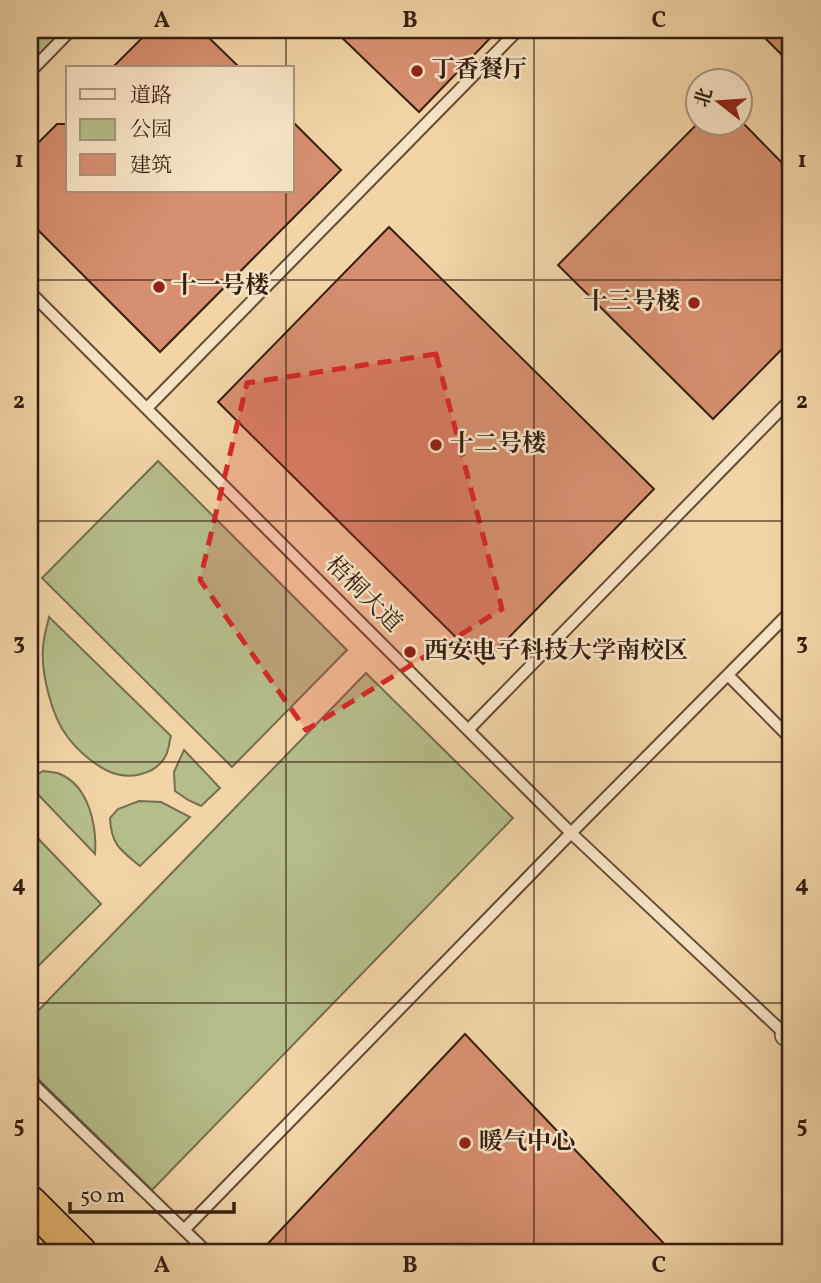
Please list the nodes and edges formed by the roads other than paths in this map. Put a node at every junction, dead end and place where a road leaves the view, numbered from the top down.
1 (71, 30) edge
2 (518, 30) edge
3 (30, 72) edge
4 (30, 292) edge
5 (791, 399) edge
6 (146, 408) junction
7 (791, 611) edge
8 (728, 674) junction
9 (468, 730) junction
10 (791, 738) edge
11 (571, 833) junction
12 (790, 1035) edge
13 (30, 1081) edge
14 (30, 1203) edge
15 (184, 1230) junction
16 (80, 1253) edge
17 (208, 1253) edge

1 - 3 lane
2 - 6 lane
4 - 6 lane, 梧桐大道
5 - 9 lane
6 - 9 lane, 梧桐大道
7 - 8 lane
8 - 10 lane
8 - 11 lane
9 - 11 lane, 梧桐大道
11 - 12 lane, 梧桐大道
11 - 15 lane
13 - 15 lane
14 - 16 highway
15 - 17 lane

